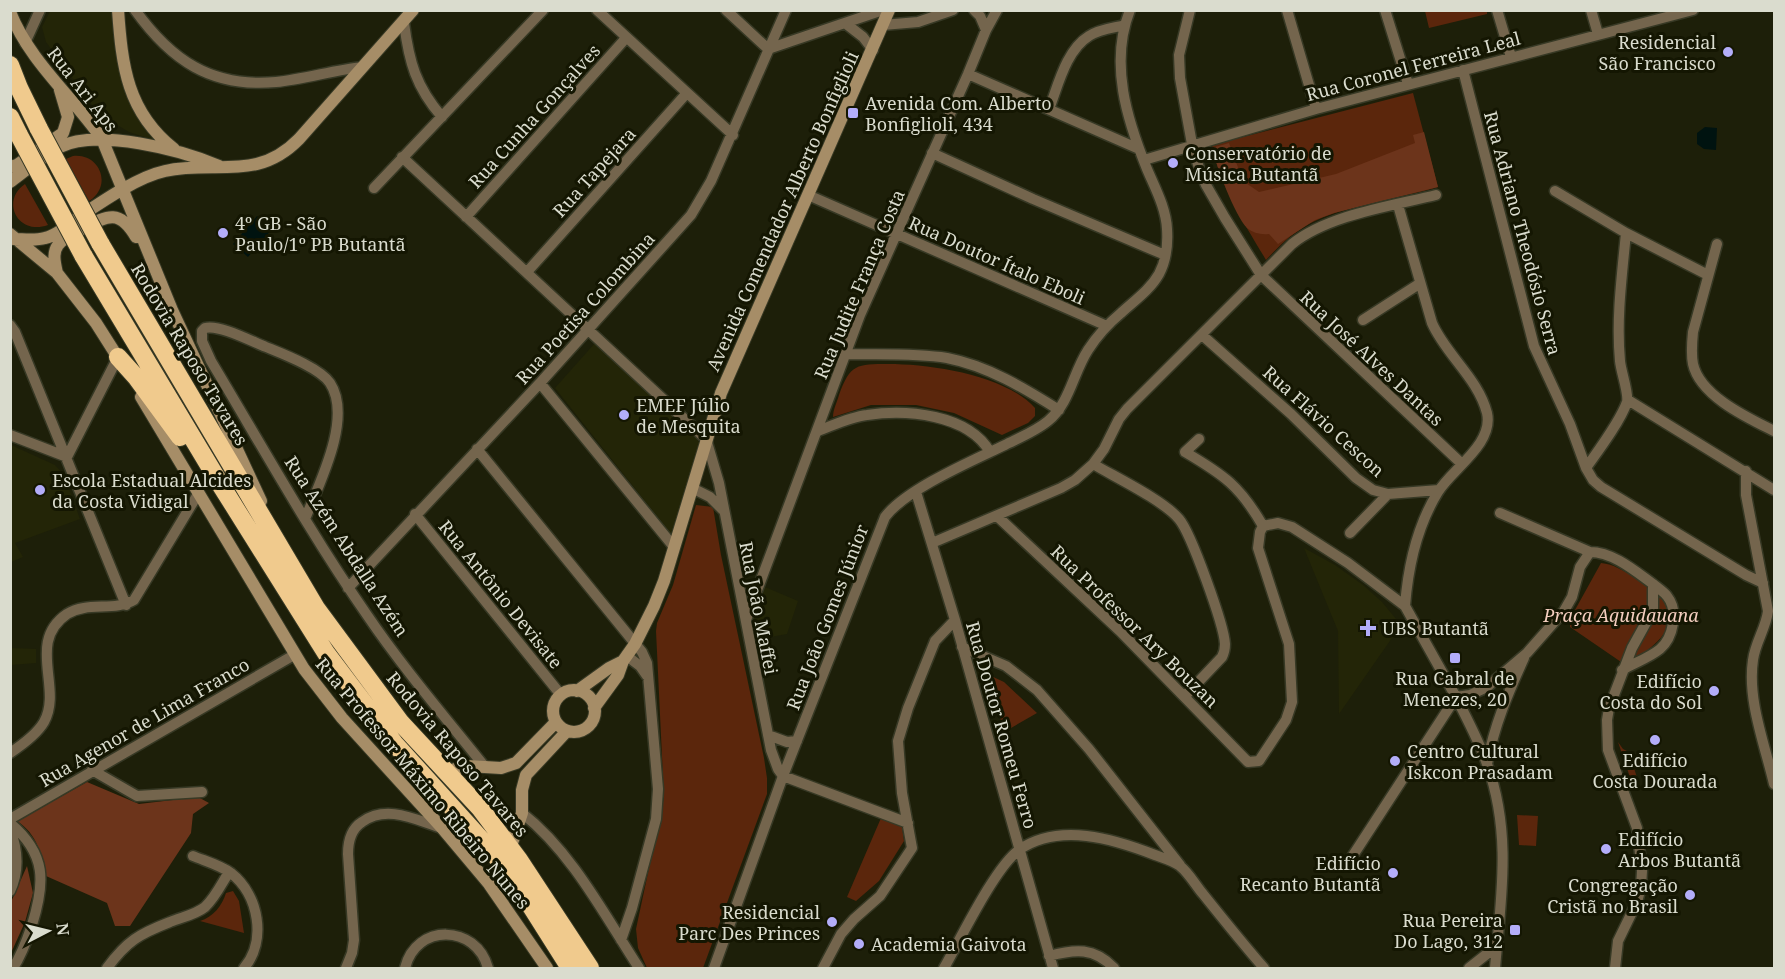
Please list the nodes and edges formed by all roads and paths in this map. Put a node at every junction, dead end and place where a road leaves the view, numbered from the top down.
1 (40, 10) edge
2 (118, 10) edge
3 (135, 10) edge
4 (413, 10) edge
5 (543, 10) edge
6 (597, 10) edge
7 (726, 10) edge
8 (786, 10) edge
9 (883, 10) edge
10 (889, 10) edge
11 (953, 10) edge
12 (974, 10) edge
13 (997, 10) edge
14 (1130, 10) edge
15 (1190, 10) edge
16 (1287, 10) edge
17 (1385, 10) edge
18 (1497, 10) edge
19 (1591, 10) edge
20 (1693, 10) edge
21 (10, 12) edge
22 (1681, 12) edge
23 (404, 23) junction
24 (845, 23) junction
25 (883, 25) junction
26 (1125, 26) junction
27 (986, 30) junction
28 (1598, 34) junction
29 (626, 38) junction
30 (25, 43) junction
31 (768, 49) junction
32 (873, 50) junction
33 (1511, 57) junction
34 (10, 65) edge
35 (363, 67) junction
36 (1463, 70) junction
37 (968, 74) junction
38 (1408, 84) junction
39 (59, 87) junction
40 (686, 94) junction
41 (1316, 109) junction
42 (1049, 110) junction
43 (10, 117) edge
44 (442, 117) junction
45 (733, 135) junction
46 (102, 139) junction
47 (1192, 144) junction
48 (175, 150) junction
49 (932, 153) junction
50 (1141, 154) junction
51 (402, 157) junction
52 (220, 166) junction
53 (10, 167) edge
54 (10, 182) edge
55 (374, 188) dead end
56 (124, 190) junction
57 (1555, 191) dead end
58 (808, 195) junction
59 (1436, 195) dead end
60 (1398, 205) junction
61 (466, 217) junction
62 (1626, 233) junction
63 (897, 234) junction
64 (12, 238) edge
65 (1717, 244) dead end
66 (1165, 255) junction
67 (153, 266) junction
68 (526, 272) junction
69 (57, 273) junction
70 (1708, 274) junction
71 (1261, 275) junction
72 (1419, 284) junction
73 (1363, 320) dead end
74 (10, 325) edge
75 (1107, 326) junction
76 (588, 330) junction
77 (1202, 335) junction
78 (846, 354) junction
79 (118, 357) junction
80 (540, 383) junction
81 (1628, 400) junction
82 (1059, 410) junction
83 (818, 431) junction
84 (1774, 431) edge
85 (10, 435) edge
86 (1199, 439) dead end
87 (706, 440) junction
88 (477, 449) junction
89 (990, 452) junction
90 (67, 457) junction
91 (1093, 464) junction
92 (1462, 464) junction
93 (1586, 468) junction
94 (1746, 471) junction
95 (222, 487) junction
96 (692, 488) junction
97 (1439, 490) junction
98 (1774, 490) edge
99 (916, 492) junction
100 (198, 494) junction
101 (1388, 494) junction
102 (725, 513) junction
103 (1500, 513) dead end
104 (415, 514) junction
105 (997, 516) junction
106 (305, 519) junction
107 (1263, 526) junction
108 (1350, 533) dead end
109 (932, 543) junction
110 (674, 548) junction
111 (1590, 552) junction
112 (284, 554) junction
113 (1763, 583) junction
114 (1653, 584) junction
115 (348, 588) junction
116 (126, 605) junction
117 (1405, 606) junction
118 (746, 620) junction
119 (955, 620) junction
120 (635, 644) junction
121 (962, 647) junction
122 (1527, 653) junction
123 (294, 655) junction
124 (625, 659) junction
125 (1622, 671) junction
126 (649, 679) junction
127 (577, 691) junction
128 (561, 695) junction
129 (1185, 696) junction
130 (1456, 697) junction
131 (594, 708) junction
132 (556, 722) junction
133 (567, 731) junction
134 (768, 735) junction
135 (797, 741) junction
136 (10, 753) edge
137 (1487, 764) junction
138 (485, 767) junction
139 (92, 770) junction
140 (447, 771) junction
141 (783, 776) junction
142 (1774, 784) edge
143 (202, 792) dead end
144 (522, 813) junction
145 (10, 821) edge
146 (908, 823) junction
147 (442, 828) junction
148 (10, 829) edge
149 (510, 849) junction
150 (1020, 850) junction
151 (193, 856) dead end
152 (1350, 860) dead end
153 (1180, 866) junction
154 (229, 872) junction
155 (10, 891) edge
156 (621, 940) junction
157 (1497, 946) junction
158 (1049, 956) junction
159 (13, 969) edge
160 (108, 969) edge
161 (244, 969) edge
162 (346, 969) edge
163 (405, 969) edge
164 (488, 969) edge
165 (548, 969) edge
166 (570, 969) edge
167 (590, 969) edge
168 (639, 969) edge
169 (714, 969) edge
170 (823, 969) edge
171 (944, 969) edge
172 (1053, 969) edge
173 (1114, 969) edge
174 (1263, 969) edge
175 (1469, 969) edge
176 (1496, 969) edge
177 (1615, 969) edge

1 - 30 street
2 - 48 main road
3 - 35 street
4 - 23 main road
5 - 44 street
6 - 29 street
7 - 31 street
8 - 31 street, Rua Poetisa Colombina
9 - 24 street
10 - 25 main road, Avenida Comendador Alberto Bonfiglioli
11 - 25 street
12 - 27 street
13 - 27 street, Rua Judite França Costa
14 - 26 street, Rua João Gomes Júnior
15 - 47 street, Rua José Alves Dantas
16 - 41 street
17 - 38 street
18 - 33 street
19 - 28 street
20 - 22 street, Rua Coronel Ferreira Leal
21 - 30 main road, Rua Ari Aps
22 - 28 street, Rua Coronel Ferreira Leal
23 - 35 main road
23 - 44 street
24 - 31 street
24 - 32 street
25 - 32 main road, Avenida Comendador Alberto Bonfiglioli
26 - 42 street
26 - 50 street, Rua João Gomes Júnior
27 - 37 street, Rua Judite França Costa
28 - 33 street, Rua Coronel Ferreira Leal
29 - 40 street
29 - 61 street, Rua Cunha Gonçalves
30 - 39 main road, Rua Ari Aps
31 - 45 street, Rua Poetisa Colombina
32 - 58 main road, Avenida Comendador Alberto Bonfiglioli
33 - 36 street, Rua Coronel Ferreira Leal
34 - 112 highway, Rodovia Raposo Tavares, bridge
35 - 52 main road
36 - 38 street, Rua Coronel Ferreira Leal
36 - 93 street, Rua Adriano Theodósio Serra
37 - 42 street
37 - 49 street, Rua Judite França Costa
38 - 41 street, Rua Coronel Ferreira Leal
39 - 46 main road, Rua Ari Aps
39 - 53 main road
40 - 45 street
40 - 68 street, Rua Tapejara
41 - 47 street, Rua Coronel Ferreira Leal
42 - 50 street
43 - 95 highway, Rodovia Raposo Tavares, bridge
44 - 51 street
45 - 76 street, Rua Poetisa Colombina
46 - 48 main road
46 - 54 main road
46 - 56 main road, Rua Ari Aps
47 - 50 street, Rua Coronel Ferreira Leal
47 - 71 street, Rua José Alves Dantas
48 - 52 main road
49 - 63 street, Rua Judite França Costa
49 - 66 street
50 - 66 street, Rua João Gomes Júnior
51 - 55 street
51 - 61 street
52 - 56 main road
56 - 64 main road
56 - 67 main road
57 - 62 street
58 - 63 street, Rua Doutor Ítalo Eboli
58 - 87 main road, Avenida Comendador Alberto Bonfiglioli
59 - 60 street
60 - 71 street
60 - 72 street
61 - 68 street
62 - 70 street
62 - 81 street
63 - 75 street, Rua Doutor Ítalo Eboli
63 - 78 street, Rua Judite França Costa
64 - 69 main road, Rua Professor Máximo Ribeiro Nunes
65 - 70 street
66 - 75 street, Rua João Gomes Júnior
67 - 69 main road
67 - 112 main road
68 - 76 street
69 - 79 main road, Rua Professor Máximo Ribeiro Nunes
70 - 84 street
71 - 77 street
71 - 92 street, Rua José Alves Dantas
72 - 73 street
72 - 92 street
74 - 90 street
75 - 82 street, Rua João Gomes Júnior
76 - 80 street, Rua Poetisa Colombina
76 - 87 street
77 - 91 street
77 - 101 street, Rua Flávio Cescon
78 - 82 street
78 - 83 street, Rua Judite França Costa
79 - 90 street
79 - 95 highway
79 - 100 main road, Rua Professor Máximo Ribeiro Nunes
80 - 88 street, Rua Poetisa Colombina
80 - 110 street
81 - 93 street
81 - 94 street
82 - 89 street, Rua João Gomes Júnior
83 - 89 street
83 - 118 street, Rua Judite França Costa
85 - 90 street
86 - 107 street
87 - 96 main road, Avenida Comendador Alberto Bonfiglioli
87 - 102 street, Rua João Maffei
88 - 104 street, Rua Poetisa Colombina
88 - 120 street
89 - 99 street, Rua João Gomes Júnior
90 - 116 street
91 - 105 street
91 - 129 street
92 - 97 street
93 - 113 street
94 - 98 street
94 - 113 street
95 - 166 highway, Rodovia Raposo Tavares
96 - 102 street
96 - 110 main road, Avenida Comendador Alberto Bonfiglioli
97 - 101 street, Rua Flávio Cescon
97 - 117 street
99 - 109 street, Rua Doutor Romeu Ferro
99 - 135 street, Rua João Gomes Júnior
100 - 116 street
100 - 123 main road, Rua Professor Máximo Ribeiro Nunes
101 - 108 street
102 - 118 street, Rua João Maffei
103 - 111 street
104 - 115 street, Rua Poetisa Colombina
104 - 128 street, Rua Antônio Devisate
105 - 109 street
105 - 129 street, Rua Professor Ary Bouzan
106 - 106 street, Rua Azém Abdalla Azém
106 - 115 street, Rua Azém Abdalla Azém
107 - 117 street
107 - 129 street, Rua Professor Ary Bouzan
109 - 119 street, Rua Doutor Romeu Ferro
110 - 120 main road, Avenida Comendador Alberto Bonfiglioli
111 - 114 street
111 - 122 street
112 - 140 highway, Rodovia Raposo Tavares
113 - 142 street
114 - 125 street
114 - 125 street
115 - 138 street, Rua Azém Abdalla Azém
116 - 136 street
117 - 130 street
118 - 134 street, Rua João Maffei
119 - 121 street, Rua Doutor Romeu Ferro
119 - 146 street
120 - 124 main road, Avenida Comendador Alberto Bonfiglioli
120 - 126 street
121 - 150 street, Rua Doutor Romeu Ferro
121 - 153 street
122 - 130 street
122 - 137 street
123 - 139 street, Rua Agenor de Lima Franco
123 - 147 main road, Rua Professor Máximo Ribeiro Nunes
124 - 126 street
124 - 127 main road, Avenida Comendador Alberto Bonfiglioli
124 - 131 main road, Avenida Comendador Alberto Bonfiglioli
125 - 177 street
126 - 156 street
127 - 128 main road
127 - 131 main road
128 - 132 main road
130 - 137 street
130 - 152 street
131 - 133 main road
132 - 133 main road
132 - 138 main road
133 - 144 main road
134 - 135 street
134 - 141 street, Rua João Maffei
135 - 141 street, Rua João Gomes Júnior
137 - 157 street
138 - 140 main road
139 - 143 street
139 - 145 street, Rua Agenor de Lima Franco
140 - 149 highway, Rodovia Raposo Tavares
141 - 146 street
141 - 169 street, Rua João Gomes Júnior
144 - 149 main road
144 - 156 street
145 - 159 street
146 - 170 street
147 - 162 street
147 - 165 main road, Rua Professor Máximo Ribeiro Nunes
148 - 155 street
149 - 167 highway, Rodovia Raposo Tavares
150 - 153 street
150 - 158 street, Rua Doutor Romeu Ferro
150 - 171 street
151 - 154 street
153 - 174 street
154 - 160 street
154 - 161 street
156 - 168 street
157 - 175 street
157 - 176 street
158 - 172 street, Rua Doutor Romeu Ferro
158 - 173 street
163 - 164 street

